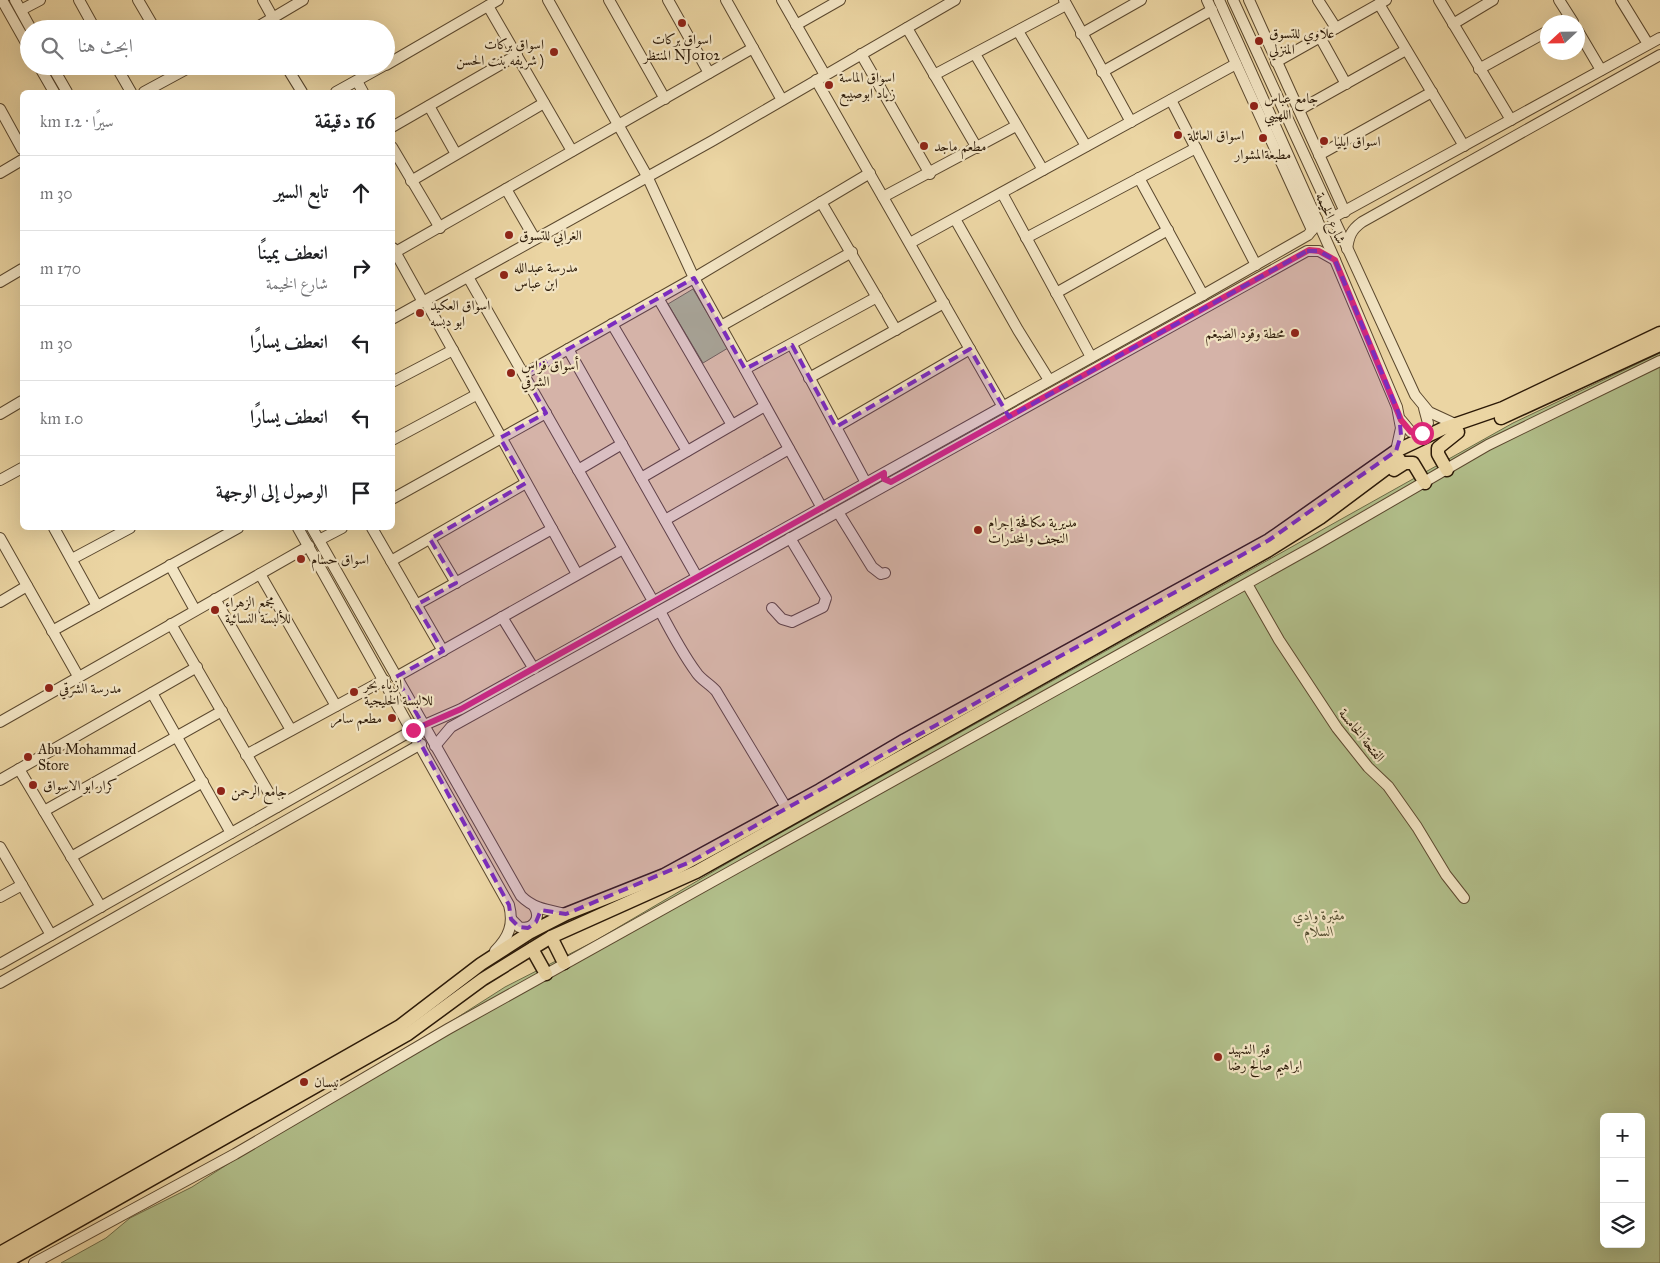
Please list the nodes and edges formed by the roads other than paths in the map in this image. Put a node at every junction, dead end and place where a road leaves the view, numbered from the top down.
1 (2, 0) edge
2 (15, 0) edge
3 (40, 0) edge
4 (79, 0) edge
5 (138, 0) edge
6 (263, 0) edge
7 (303, 0) edge
8 (498, 0) edge
9 (548, 0) edge
10 (610, 0) edge
11 (668, 0) edge
12 (726, 0) edge
13 (782, 0) edge
14 (840, 0) edge
15 (955, 0) edge
16 (1141, 0) edge
17 (1208, 0) edge
18 (1219, 0) edge
19 (1233, 0) edge
20 (1248, 0) edge
21 (1318, 0) edge
22 (1439, 0) edge
23 (1493, 0) edge
24 (1559, 0) edge
25 (1621, 0) edge
26 (1382, 2) edge
27 (1065, 3) edge
28 (1127, 4) edge
29 (488, 6) junction
30 (21, 10) junction
31 (1212, 10) junction
32 (10, 15) junction
33 (1565, 15) edge
34 (273, 18) junction
35 (0, 20) edge
36 (26, 20) edge
37 (90, 20) edge
38 (149, 20) edge
39 (270, 20) edge
40 (1453, 24) junction
41 (796, 25) junction
42 (907, 28) junction
43 (1336, 28) junction
44 (1018, 31) junction
45 (20, 32) edge
46 (1081, 34) junction
47 (1540, 35) edge
48 (1320, 37) junction
49 (1250, 38) junction
50 (1660, 38) edge
51 (1585, 40) edge
52 (1647, 45) junction
53 (1240, 46) junction
54 (753, 48) junction
55 (1406, 50) junction
56 (861, 54) junction
57 (975, 54) junction
58 (517, 56) junction
59 (1657, 57) edge
60 (395, 59) edge
61 (1276, 62) junction
62 (1236, 64) junction
63 (1606, 68) junction
64 (1479, 69) junction
65 (1102, 72) junction
66 (709, 73) junction
67 (44, 75) edge
68 (57, 75) edge
69 (121, 75) edge
70 (170, 75) edge
71 (292, 75) edge
72 (368, 75) edge
73 (934, 75) junction
74 (821, 78) junction
75 (1617, 80) junction
76 (357, 81) junction
77 (1346, 84) junction
78 (53, 90) edge
79 (66, 90) edge
80 (130, 90) edge
81 (147, 90) edge
82 (301, 90) edge
83 (340, 90) edge
84 (362, 90) edge
85 (1432, 92) junction
86 (665, 99) junction
87 (782, 100) junction
88 (1171, 100) junction
89 (544, 103) junction
90 (429, 106) junction
91 (1296, 106) junction
92 (1282, 107) junction
93 (0, 109) edge
94 (1511, 120) junction
95 (1131, 122) junction
96 (395, 125) edge
97 (619, 125) junction
98 (1016, 126) junction
99 (20, 145) edge
100 (1086, 146) junction
101 (1464, 146) junction
102 (977, 148) junction
103 (1196, 148) junction
104 (572, 151) junction
105 (395, 152) edge
106 (456, 154) junction
107 (1319, 155) junction
108 (20, 161) edge
109 (1043, 170) junction
110 (0, 173) edge
111 (870, 173) junction
112 (930, 174) junction
113 (647, 176) junction
114 (1139, 178) junction
115 (411, 181) junction
116 (506, 189) junction
117 (1002, 193) junction
118 (884, 197) junction
119 (821, 202) junction
120 (1362, 202) junction
121 (1345, 212) junction
122 (1371, 217) junction
123 (1332, 218) junction
124 (955, 219) junction
125 (1317, 219) junction
126 (440, 228) junction
127 (1168, 230) junction
128 (1310, 233) junction
129 (1026, 238) junction
130 (535, 239) junction
131 (910, 244) junction
132 (395, 250) edge
133 (1312, 250) junction
134 (1347, 250) junction
135 (852, 252) junction
136 (395, 254) edge
137 (1335, 260) junction
138 (1256, 265) junction
139 (20, 270) edge
140 (468, 277) junction
141 (694, 278) junction
142 (0, 282) edge
143 (1056, 293) junction
144 (1203, 294) junction
145 (878, 297) junction
146 (658, 298) junction
147 (424, 301) junction
148 (944, 303) junction
149 (395, 316) edge
150 (612, 324) junction
151 (721, 326) junction
152 (896, 330) junction
153 (1660, 333) edge
154 (792, 345) junction
155 (1660, 345) edge
156 (568, 349) junction
157 (970, 349) junction
158 (452, 350) junction
159 (1091, 357) junction
160 (1660, 361) edge
161 (745, 369) junction
162 (524, 374) junction
163 (809, 378) junction
164 (395, 380) edge
165 (1049, 380) junction
166 (1565, 384) junction
167 (476, 395) junction
168 (20, 402) edge
169 (766, 406) junction
170 (1003, 407) junction
171 (1423, 407) junction
172 (546, 413) junction
173 (0, 414) edge
174 (1401, 420) junction
175 (732, 425) junction
176 (836, 427) junction
177 (1457, 428) junction
178 (395, 438) edge
179 (500, 438) junction
180 (622, 444) junction
181 (789, 449) junction
182 (687, 451) junction
183 (1396, 451) junction
184 (20, 470) edge
185 (578, 470) junction
186 (1447, 470) junction
187 (884, 473) junction
188 (1378, 475) junction
189 (641, 478) junction
190 (0, 480) edge
191 (891, 482) junction
192 (526, 483) junction
193 (866, 483) junction
194 (1425, 483) junction
195 (854, 490) junction
196 (395, 497) edge
197 (859, 500) junction
198 (822, 508) junction
199 (838, 512) junction
200 (665, 520) junction
201 (552, 529) junction
202 (55, 530) edge
203 (126, 530) edge
204 (233, 530) edge
205 (299, 530) edge
206 (313, 530) edge
207 (338, 530) edge
208 (373, 530) edge
209 (790, 538) junction
210 (0, 539) edge
211 (430, 539) junction
212 (319, 540) junction
213 (309, 546) junction
214 (623, 549) junction
215 (72, 559) junction
216 (391, 561) junction
217 (170, 565) junction
218 (885, 573) dead end
219 (260, 574) junction
220 (577, 574) junction
221 (697, 577) junction
222 (456, 583) junction
223 (1247, 584) junction
224 (27, 586) junction
225 (215, 599) junction
226 (653, 601) junction
227 (0, 602) edge
228 (416, 605) junction
229 (97, 606) junction
230 (772, 608) dead end
231 (196, 610) junction
232 (660, 611) junction
233 (502, 617) junction
234 (171, 624) junction
235 (52, 631) junction
236 (373, 637) junction
237 (363, 642) junction
238 (443, 651) junction
239 (197, 667) junction
240 (534, 669) junction
241 (78, 676) junction
242 (396, 677) junction
243 (384, 680) junction
244 (152, 693) junction
245 (336, 706) junction
246 (222, 711) junction
247 (0, 722) edge
248 (423, 725) junction
249 (291, 730) junction
250 (413, 730) junction
251 (176, 737) junction
252 (421, 744) junction
253 (435, 746) junction
254 (246, 755) junction
255 (19, 770) junction
256 (0, 780) edge
257 (203, 782) junction
258 (277, 807) junction
259 (787, 809) junction
260 (44, 811) junction
261 (231, 833) junction
262 (0, 847) edge
263 (71, 856) junction
264 (657, 884) junction
265 (22, 885) junction
266 (632, 895) junction
267 (0, 897) edge
268 (1464, 898) dead end
269 (110, 902) junction
270 (534, 906) junction
271 (101, 907) junction
272 (566, 914) junction
273 (87, 915) junction
274 (118, 916) junction
275 (511, 919) junction
276 (95, 929) junction
277 (51, 935) junction
278 (551, 937) junction
279 (532, 948) junction
280 (564, 963) junction
281 (0, 964) edge
282 (481, 964) junction
283 (546, 974) junction
284 (0, 983) edge
285 (457, 991) junction
286 (436, 1007) junction
287 (0, 1253) edge
288 (4, 1263) edge
289 (34, 1263) edge

1 - 32 street
2 - 30 street
3 - 30 street
4 - 37 street
5 - 38 street
6 - 34 street
7 - 34 street
8 - 29 street
9 - 97 street
10 - 86 street
11 - 66 street
12 - 54 street
13 - 41 street
14 - 41 street
15 - 42 street
16 - 28 street
17 - 31 street
18 - 53 street, شارع الخيمة
19 - 49 street, شارع الخيمة
20 - 61 street
21 - 43 street
22 - 40 street
23 - 40 street
24 - 33 street
25 - 52 street
26 - 43 street
26 - 55 street
27 - 44 street
27 - 46 street
28 - 46 street
29 - 58 street
29 - 60 street
30 - 36 street
31 - 62 street
31 - 65 street
32 - 35 street
32 - 45 street
34 - 39 street
40 - 64 street
41 - 74 street
42 - 56 street
42 - 73 street
43 - 48 street
44 - 57 street
44 - 100 street
46 - 65 street
47 - 64 street
48 - 61 street
48 - 77 street
49 - 53 street
49 - 92 street, شارع الخيمة
50 - 52 street
51 - 63 street
52 - 59 street
52 - 63 street
53 - 125 street, شارع الخيمة
54 - 66 street
54 - 87 street
55 - 77 street
55 - 85 street
56 - 74 street
56 - 112 street
57 - 73 street
57 - 98 street
58 - 89 street
58 - 90 street
59 - 75 street
61 - 91 street
62 - 88 street
62 - 128 street
63 - 75 street
63 - 94 street
64 - 94 street
65 - 95 street
66 - 86 street
67 - 78 street
68 - 79 street
69 - 80 street
70 - 81 street
71 - 82 street
72 - 76 street
73 - 102 street
74 - 87 street
74 - 111 street
75 - 122 street
76 - 83 street
76 - 84 street
77 - 91 street
85 - 101 street
85 - 107 street
86 - 97 street
87 - 113 street
88 - 95 street
88 - 103 street
89 - 104 street
89 - 106 street
90 - 96 street
90 - 106 street
91 - 92 street
91 - 107 street
92 - 123 street, شارع الخيمة
93 - 99 street
94 - 101 street
95 - 100 street
97 - 104 street
97 - 113 street
98 - 102 street
98 - 109 street
100 - 109 street
101 - 120 street
102 - 112 street
103 - 114 street
103 - 138 street
104 - 116 street
105 - 115 street
106 - 115 street
107 - 121 street
108 - 110 street
109 - 117 street
111 - 118 street
111 - 119 street
112 - 118 street
113 - 130 street
113 - 141 street
114 - 127 street
114 - 129 street
115 - 126 street
116 - 126 street
116 - 130 street
117 - 124 street
117 - 129 street
118 - 131 street
119 - 135 street
119 - 141 street
120 - 121 street
120 - 122 street
121 - 123 street
122 - 134 street
123 - 134 street, شارع الخيمة
124 - 131 street
124 - 165 street
125 - 128 street
125 - 137 street, شارع الخيمة
126 - 132 street
127 - 143 street
127 - 144 street
128 - 133 street
128 - 138 street
129 - 143 street
130 - 140 street
131 - 148 street
133 - 137 street
133 - 191 street
134 - 171 street, شارع الخيمة
135 - 145 street
135 - 151 street
136 - 147 street
137 - 174 street, شارع الخيمة
138 - 144 street
139 - 142 street
140 - 147 street
140 - 162 street
141 - 146 street
141 - 151 street
143 - 159 street
144 - 159 street
145 - 152 street
145 - 154 street
146 - 150 street
146 - 175 street
147 - 149 street
147 - 158 street
148 - 152 street
148 - 157 street
150 - 156 street
150 - 182 street
151 - 161 street
152 - 163 street
153 - 166 main road
154 - 161 street
154 - 163 street
155 - 166 main road
156 - 162 street
156 - 180 street
157 - 170 street
157 - 176 street
158 - 164 street
158 - 167 street
159 - 165 street
160 - 186 street
161 - 169 street
162 - 172 street
163 - 176 street
165 - 170 street
166 - 177 main road
167 - 178 street
167 - 179 street
168 - 173 street
169 - 175 street
169 - 181 street
170 - 187 street
171 - 174 street
171 - 177 street
172 - 179 street
172 - 185 street
174 - 183 street, شارع الخيمة
175 - 182 street
176 - 193 street
177 - 183 main road
177 - 186 main road
177 - 188 main road
179 - 192 street
179 - 196 street
180 - 185 street
180 - 189 street
181 - 198 street
181 - 200 street
182 - 189 street
183 - 259 main road
184 - 190 street
185 - 214 street
186 - 194 street
187 - 191 street
187 - 193 street
188 - 194 main road
188 - 264 main road
189 - 200 street
191 - 197 street
192 - 201 street
192 - 211 street
193 - 195 street
194 - 223 street
195 - 197 street
195 - 198 street
197 - 199 street
198 - 221 street
199 - 209 street
199 - 218 street
200 - 221 street
201 - 220 street
201 - 222 street
202 - 215 street
203 - 215 street
204 - 217 street
205 - 213 street
206 - 212 street
207 - 212 street
208 - 216 street
209 - 230 street
209 - 232 street
210 - 224 street
211 - 216 street
211 - 222 street
212 - 236 street
213 - 219 street
213 - 237 street
214 - 220 street
214 - 226 street
215 - 229 street
216 - 228 street
217 - 229 street
217 - 231 street
219 - 225 street
219 - 245 street
220 - 233 street
221 - 226 street
222 - 228 street
223 - 268 street, الفتحة الخامسة
223 - 280 street
224 - 227 street
224 - 235 street
225 - 231 street
225 - 249 street
226 - 240 street
228 - 238 street
229 - 235 street
231 - 234 street
232 - 253 street
232 - 259 street
233 - 238 street
233 - 240 street
234 - 239 street
234 - 241 street
235 - 241 street
236 - 237 street
236 - 242 street
237 - 243 street
238 - 242 street
239 - 244 street
239 - 246 street
240 - 248 street
241 - 247 street
242 - 248 street
243 - 245 street
243 - 250 street
244 - 251 street
244 - 255 street
245 - 249 street
246 - 251 street
246 - 254 street
248 - 250 street
248 - 253 street
249 - 254 street
250 - 252 street
250 - 258 street
251 - 257 street
251 - 260 street
252 - 274 street
252 - 275 street
253 - 270 street
254 - 258 street
255 - 256 street
255 - 260 street
257 - 261 street
257 - 263 street
258 - 261 street
259 - 264 main road
260 - 263 street
261 - 269 street
262 - 265 street
263 - 271 street
264 - 266 main road
265 - 267 street
265 - 277 street
266 - 272 main road
266 - 278 main road
269 - 271 street
269 - 274 street
270 - 272 street
270 - 275 street
271 - 273 street
272 - 282 main road
273 - 276 street
273 - 277 street
274 - 276 street
275 - 282 street
276 - 284 street
277 - 281 street
278 - 279 main road
278 - 280 main road
279 - 283 main road
279 - 285 main road
280 - 283 street
282 - 285 main road
283 - 289 street
285 - 286 main road
286 - 287 main road
286 - 288 main road

